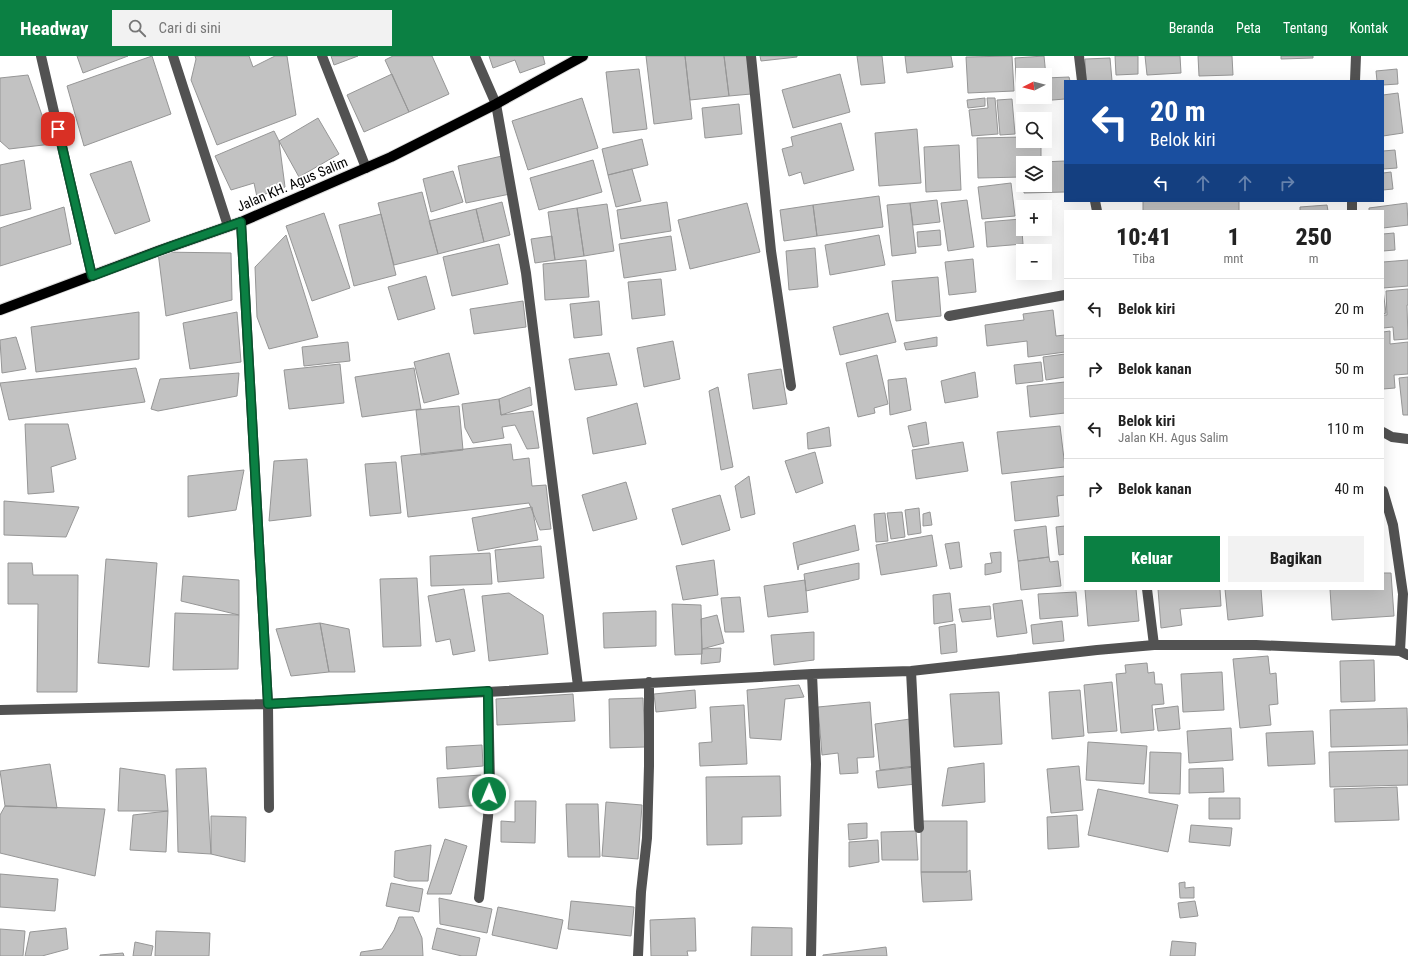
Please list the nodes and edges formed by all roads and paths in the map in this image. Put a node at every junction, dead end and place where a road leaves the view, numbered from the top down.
1 (42, 56) edge
2 (173, 56) edge
3 (322, 56) edge
4 (475, 56) edge
5 (583, 56) edge
6 (751, 56) edge
7 (1079, 56) edge
8 (1356, 56) edge
9 (1082, 80) edge
10 (1356, 80) edge
11 (496, 104) junction
12 (366, 168) junction
13 (241, 222) junction
14 (228, 226) junction
15 (92, 276) junction
16 (1064, 295) edge
17 (0, 310) edge
18 (949, 316) dead end
19 (792, 386) dead end
20 (1384, 433) edge
21 (1408, 439) edge
22 (1384, 494) edge
23 (1147, 590) edge
24 (1154, 645) junction
25 (1404, 653) edge
26 (911, 671) junction
27 (812, 674) junction
28 (649, 682) junction
29 (578, 686) junction
30 (488, 691) junction
31 (268, 704) junction
32 (0, 710) edge
33 (269, 808) dead end
34 (919, 828) dead end
35 (479, 898) dead end
36 (638, 956) edge
37 (811, 956) edge

1 - 15 street
2 - 14 street
3 - 12 street
4 - 11 street
5 - 11 main road, Jalan KH. Agus Salim
6 - 19 street
7 - 9 street
8 - 10 street
11 - 12 main road, Jalan KH. Agus Salim
11 - 29 street
12 - 13 main road, Jalan KH. Agus Salim
13 - 14 main road, Jalan KH. Agus Salim
13 - 31 street
14 - 15 main road, Jalan KH. Agus Salim
15 - 17 main road, Jalan KH. Agus Salim
16 - 18 street
20 - 21 street
22 - 25 street
23 - 24 street
24 - 25 street
24 - 26 street
26 - 27 street
26 - 34 street
27 - 28 street
27 - 37 street
28 - 29 street
28 - 36 street
29 - 30 street
30 - 31 street
30 - 35 street
31 - 32 street
31 - 33 street

